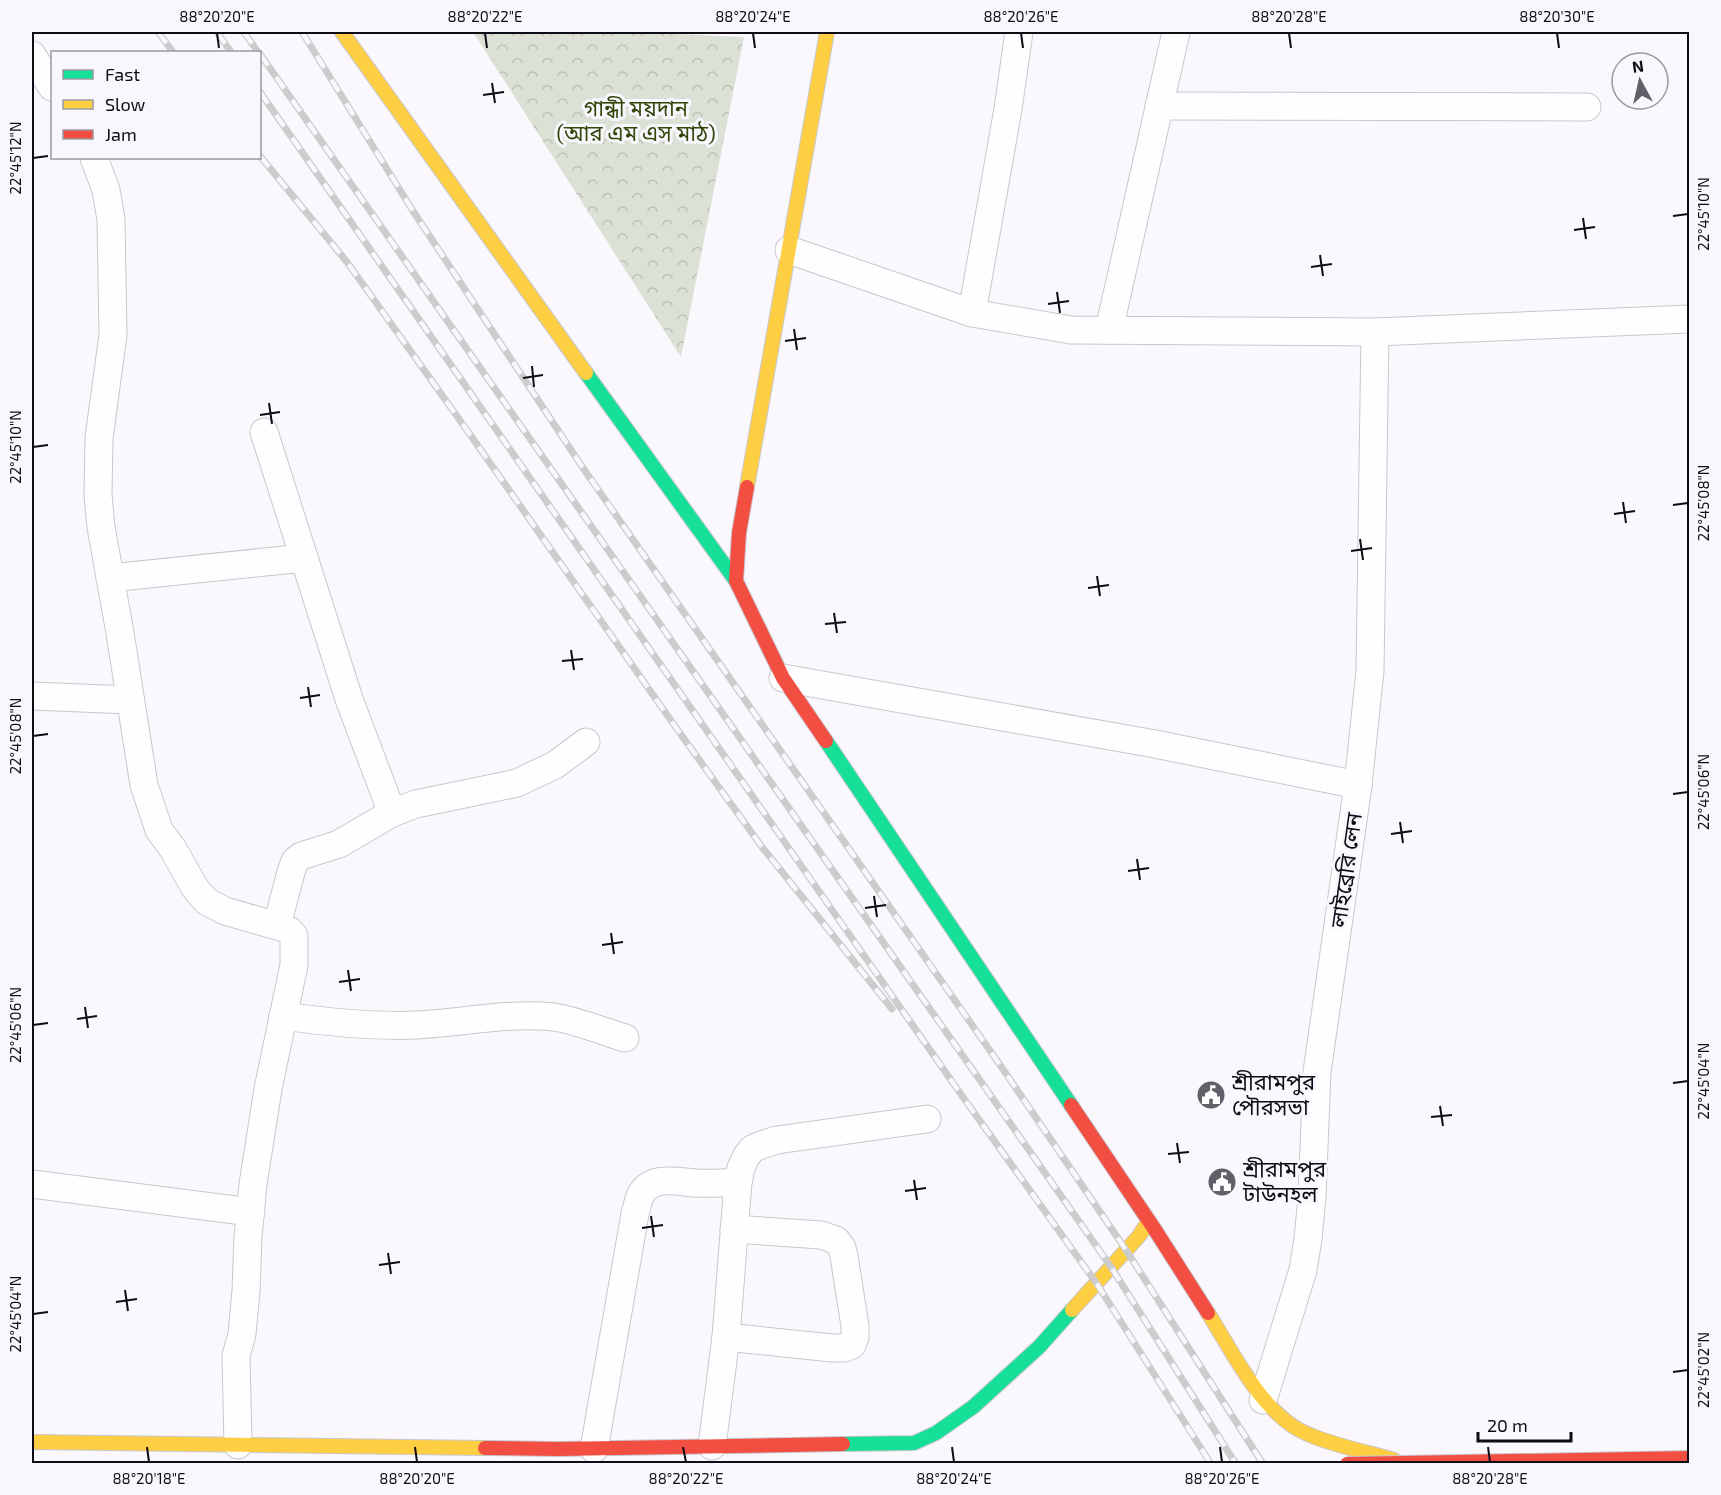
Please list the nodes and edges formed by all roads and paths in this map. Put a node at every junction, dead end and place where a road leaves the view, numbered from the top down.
1 (342, 32) edge
2 (826, 32) edge
3 (1019, 32) edge
4 (1176, 32) edge
5 (32, 55) edge
6 (51, 85) edge
7 (1159, 106) junction
8 (1587, 107) dead end
9 (95, 159) edge
10 (789, 250) junction
11 (972, 313) junction
12 (1689, 319) edge
13 (1109, 330) junction
14 (1375, 332) junction
15 (264, 432) dead end
16 (304, 558) junction
17 (110, 578) junction
18 (736, 581) junction
19 (783, 678) junction
20 (32, 696) edge
21 (130, 700) junction
22 (585, 742) dead end
23 (1358, 785) junction
24 (392, 813) junction
25 (277, 925) junction
26 (283, 1016) junction
27 (625, 1038) dead end
28 (927, 1119) dead end
29 (738, 1182) junction
30 (32, 1184) edge
31 (251, 1212) junction
32 (1149, 1221) junction
33 (734, 1229) junction
34 (726, 1337) junction
35 (1263, 1400) junction
36 (32, 1442) edge
37 (238, 1445) junction
38 (712, 1446) junction
39 (594, 1449) junction
40 (1689, 1458) edge
41 (1347, 1464) edge
42 (1406, 1464) edge

1 - 18 street
2 - 10 street
3 - 11 street
4 - 7 street
5 - 6 street
7 - 8 street
7 - 13 street
9 - 17 street
10 - 11 street
10 - 18 street
11 - 13 street
12 - 14 street
13 - 14 street
14 - 23 street, লাইব্রেরি লেন
15 - 16 street
16 - 17 street
16 - 24 street
17 - 21 street
18 - 19 street
19 - 23 street
19 - 32 street
20 - 21 street
21 - 25 street
22 - 24 street
23 - 35 street, লাইব্রেরি লেন
24 - 25 street
25 - 26 street
26 - 27 street
26 - 31 street
28 - 29 street
29 - 33 street
29 - 39 street
30 - 31 street
31 - 37 street
32 - 35 street
32 - 38 street
33 - 34 street
33 - 34 street
34 - 38 street
35 - 42 street
36 - 37 street
37 - 39 street
38 - 39 street
40 - 41 street, bridge

